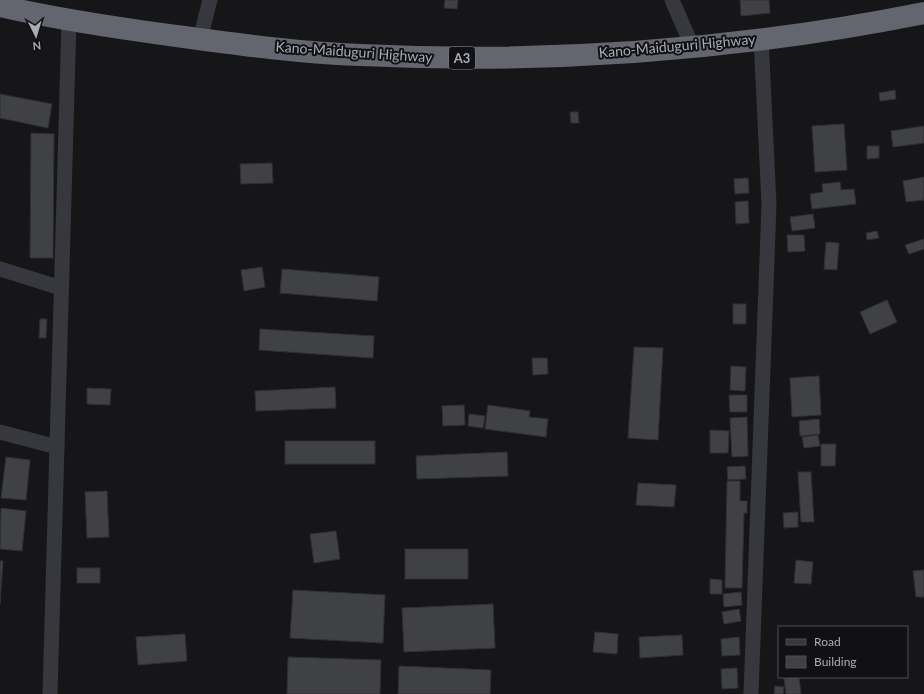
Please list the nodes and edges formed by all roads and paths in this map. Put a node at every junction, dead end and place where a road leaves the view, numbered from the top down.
1 (210, 0) edge
2 (672, 0) edge
3 (0, 6) edge
4 (924, 13) edge
5 (69, 20) junction
6 (761, 38) junction
7 (200, 39) junction
8 (692, 46) junction
9 (0, 269) edge
10 (61, 288) junction
11 (0, 432) edge
12 (57, 447) junction
13 (50, 694) edge
14 (751, 694) edge

1 - 7 street
2 - 8 street
3 - 5 highway, Kano-Maiduguri Highway / A3
4 - 6 highway, Kano-Maiduguri Highway / A3
5 - 7 highway, Kano-Maiduguri Highway / A3
5 - 10 street
6 - 8 highway, Kano-Maiduguri Highway / A3
6 - 14 street
7 - 8 highway, Kano-Maiduguri Highway / A3
9 - 10 street
10 - 12 street
11 - 12 street
12 - 13 street

